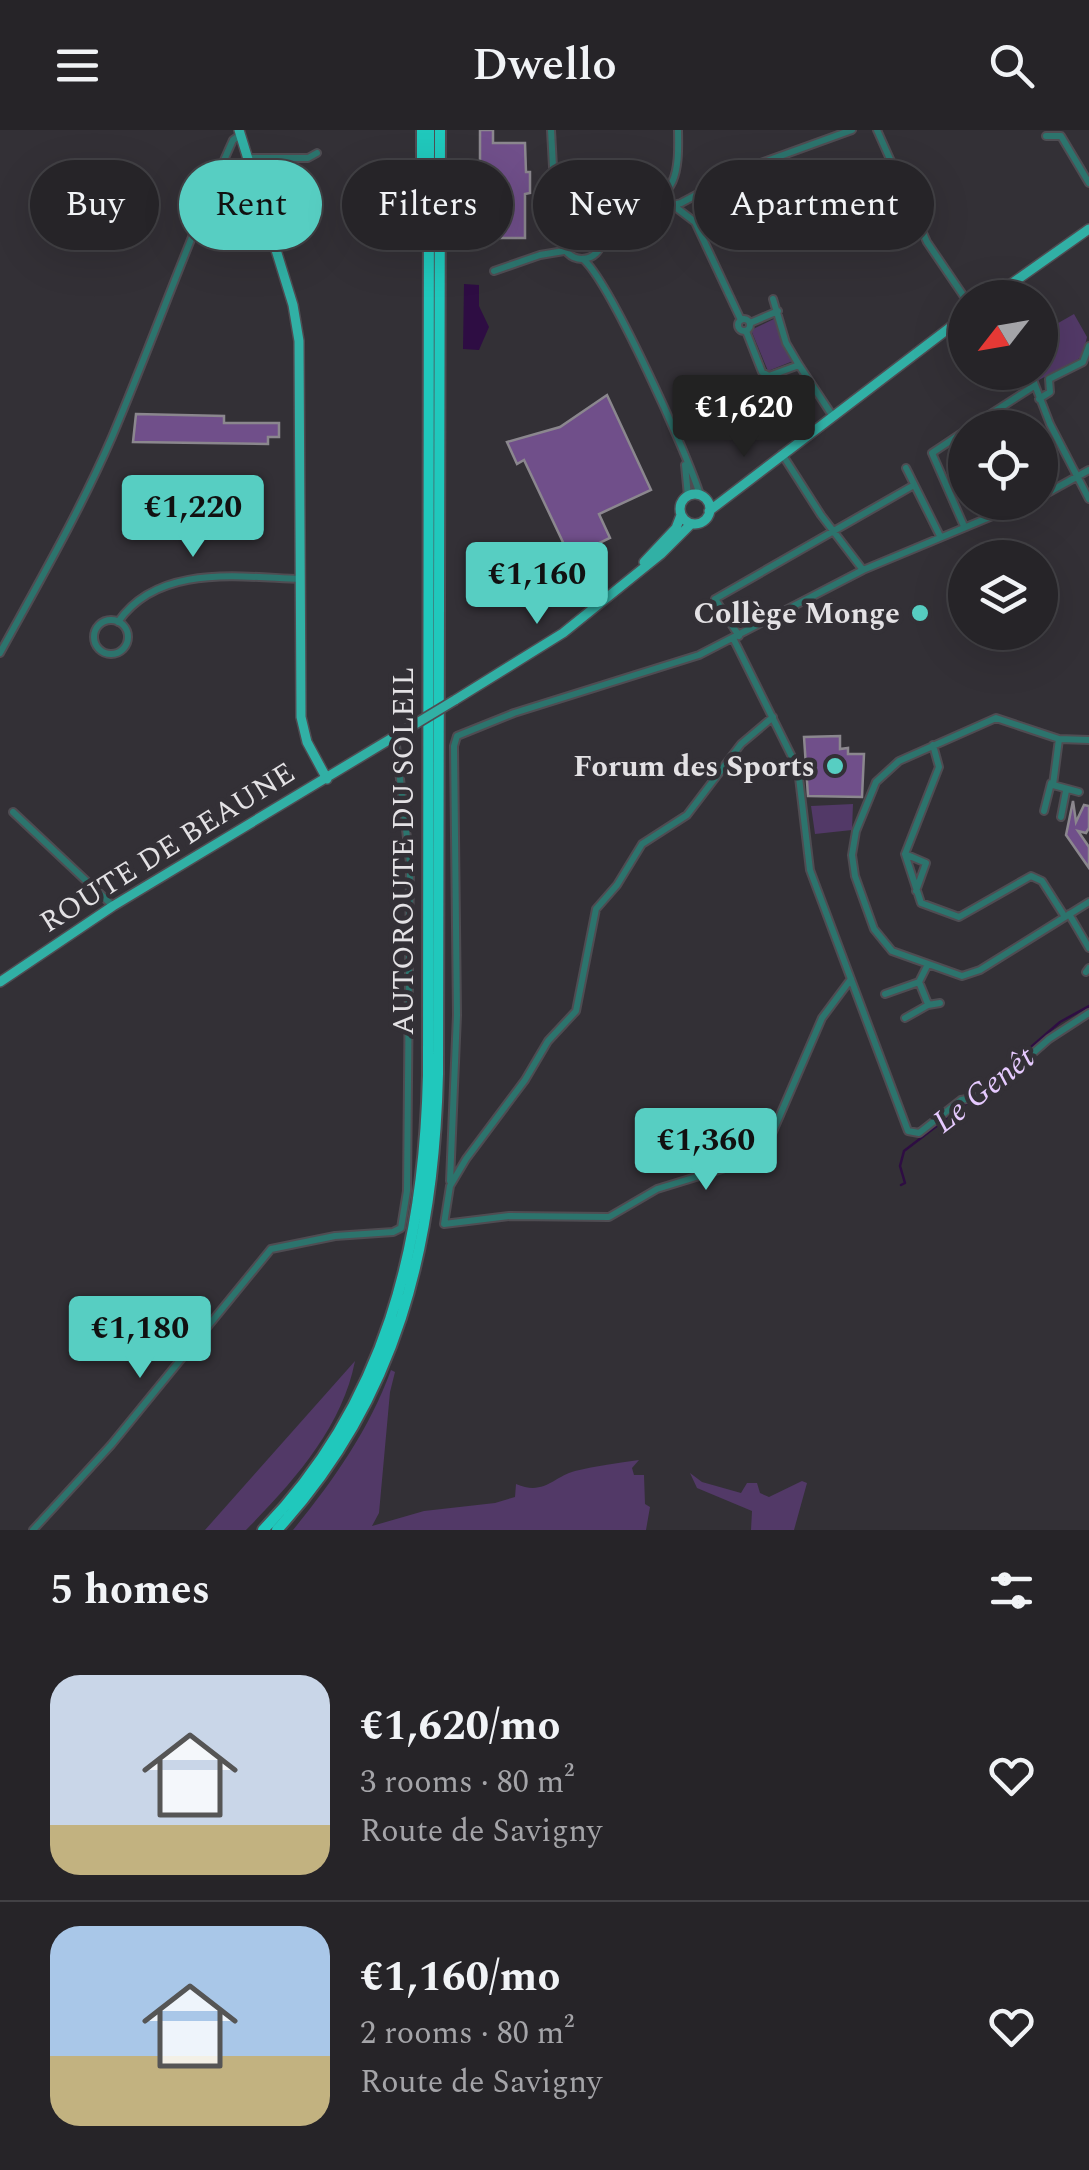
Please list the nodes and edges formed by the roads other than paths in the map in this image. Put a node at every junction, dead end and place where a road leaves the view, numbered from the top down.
1 (426, 130) edge
2 (440, 130) edge
3 (551, 130) edge
4 (678, 130) edge
5 (852, 130) edge
6 (877, 130) edge
7 (240, 132) edge
8 (1046, 136) dead end
9 (317, 153) dead end
10 (248, 158) junction
11 (552, 160) edge
12 (674, 181) edge
13 (1089, 183) edge
14 (674, 205) edge
15 (1089, 230) edge
16 (547, 250) edge
17 (597, 250) edge
18 (709, 250) edge
19 (566, 251) joint
20 (596, 253) junction
21 (540, 255) junction
22 (583, 259) junction
23 (494, 271) dead end
24 (953, 280) edge
25 (1017, 280) edge
26 (604, 286) junction
27 (773, 299) dead end
28 (778, 311) junction
29 (745, 325) junction
30 (948, 329) edge
31 (1089, 346) edge
32 (799, 365) junction
33 (1028, 390) edge
34 (1036, 390) edge
35 (1039, 399) junction
36 (997, 410) edge
37 (832, 414) junction
38 (948, 442) edge
39 (683, 454) junction
40 (782, 454) junction
41 (906, 468) dead end
42 (1089, 470) edge
43 (1078, 476) junction
44 (914, 486) junction
45 (1058, 487) edge
46 (948, 490) edge
47 (688, 496) junction
48 (703, 497) junction
49 (727, 497) junction
50 (1089, 499) edge
51 (710, 512) junction
52 (681, 515) junction
53 (961, 520) edge
54 (980, 520) edge
55 (691, 524) junction
56 (964, 526) junction
57 (834, 531) junction
58 (940, 536) junction
59 (667, 546) junction
60 (863, 570) junction
61 (300, 579) junction
62 (118, 622) junction
63 (737, 638) junction
64 (0, 653) edge
65 (772, 717) junction
66 (395, 737) junction
67 (1059, 738) junction
68 (1089, 740) edge
69 (933, 746) junction
70 (327, 779) junction
71 (1052, 780) junction
72 (1066, 791) junction
73 (1079, 792) dead end
74 (1044, 811) dead end
75 (13, 812) dead end
76 (1061, 817) dead end
77 (905, 854) junction
78 (916, 891) junction
79 (1089, 902) edge
80 (113, 906) junction
81 (1067, 915) junction
82 (1089, 948) edge
83 (0, 966) edge
84 (927, 966) junction
85 (851, 979) junction
86 (4, 980) edge
87 (919, 982) junction
88 (885, 994) dead end
89 (940, 1003) dead end
90 (928, 1005) junction
91 (1089, 1012) edge
92 (905, 1018) dead end
93 (450, 1186) junction
94 (33, 1530) edge
95 (263, 1530) edge
96 (277, 1530) edge

1 - 95 highway, AUTOROUTE DU SOLEIL
2 - 96 highway, AUTOROUTE DU SOLEIL
3 - 11 street
4 - 12 street
5 - 14 street
6 - 24 street
7 - 10 main road
7 - 64 street
8 - 13 street
9 - 10 street
10 - 61 main road
15 - 25 main road
16 - 21 street
17 - 20 street
18 - 29 street
19 - 21 street
19 - 22 street
20 - 22 street
20 - 26 street
21 - 23 street
22 - 26 street
26 - 39 street
27 - 28 street
28 - 29 street
28 - 32 street
29 - 32 street
30 - 37 main road
31 - 35 street
32 - 37 street
33 - 36 street
34 - 35 street
35 - 43 street
37 - 40 main road
38 - 46 street
39 - 47 street
39 - 48 street
40 - 49 main road
40 - 57 street
41 - 44 street
42 - 43 street
43 - 45 street
43 - 50 street
44 - 57 street
44 - 58 street
47 - 48 main road
47 - 52 main road
48 - 49 main road
48 - 51 main road
49 - 51 main road
51 - 55 main road
52 - 55 main road
52 - 59 main road
53 - 56 street
54 - 56 street
55 - 59 main road
56 - 58 street
57 - 60 street
57 - 63 street
58 - 60 street
59 - 66 main road, ROUTE DE BEAUNE, bridge
60 - 63 street
61 - 62 street
61 - 70 main road
62 - 62 street
63 - 65 street
63 - 93 street
65 - 85 street
65 - 93 street
66 - 70 main road, ROUTE DE BEAUNE
66 - 94 street
67 - 68 street
67 - 69 street
67 - 71 street
69 - 77 street
69 - 84 street
70 - 80 main road, ROUTE DE BEAUNE
71 - 72 street
71 - 74 street
72 - 73 street
72 - 76 street
75 - 80 street
77 - 78 street
77 - 78 street
78 - 81 street
79 - 81 street
80 - 86 main road, ROUTE DE BEAUNE
81 - 82 street
81 - 84 street
83 - 86 street
84 - 87 street
85 - 91 street
85 - 93 street
87 - 88 street
87 - 90 street
89 - 90 street
90 - 92 street

